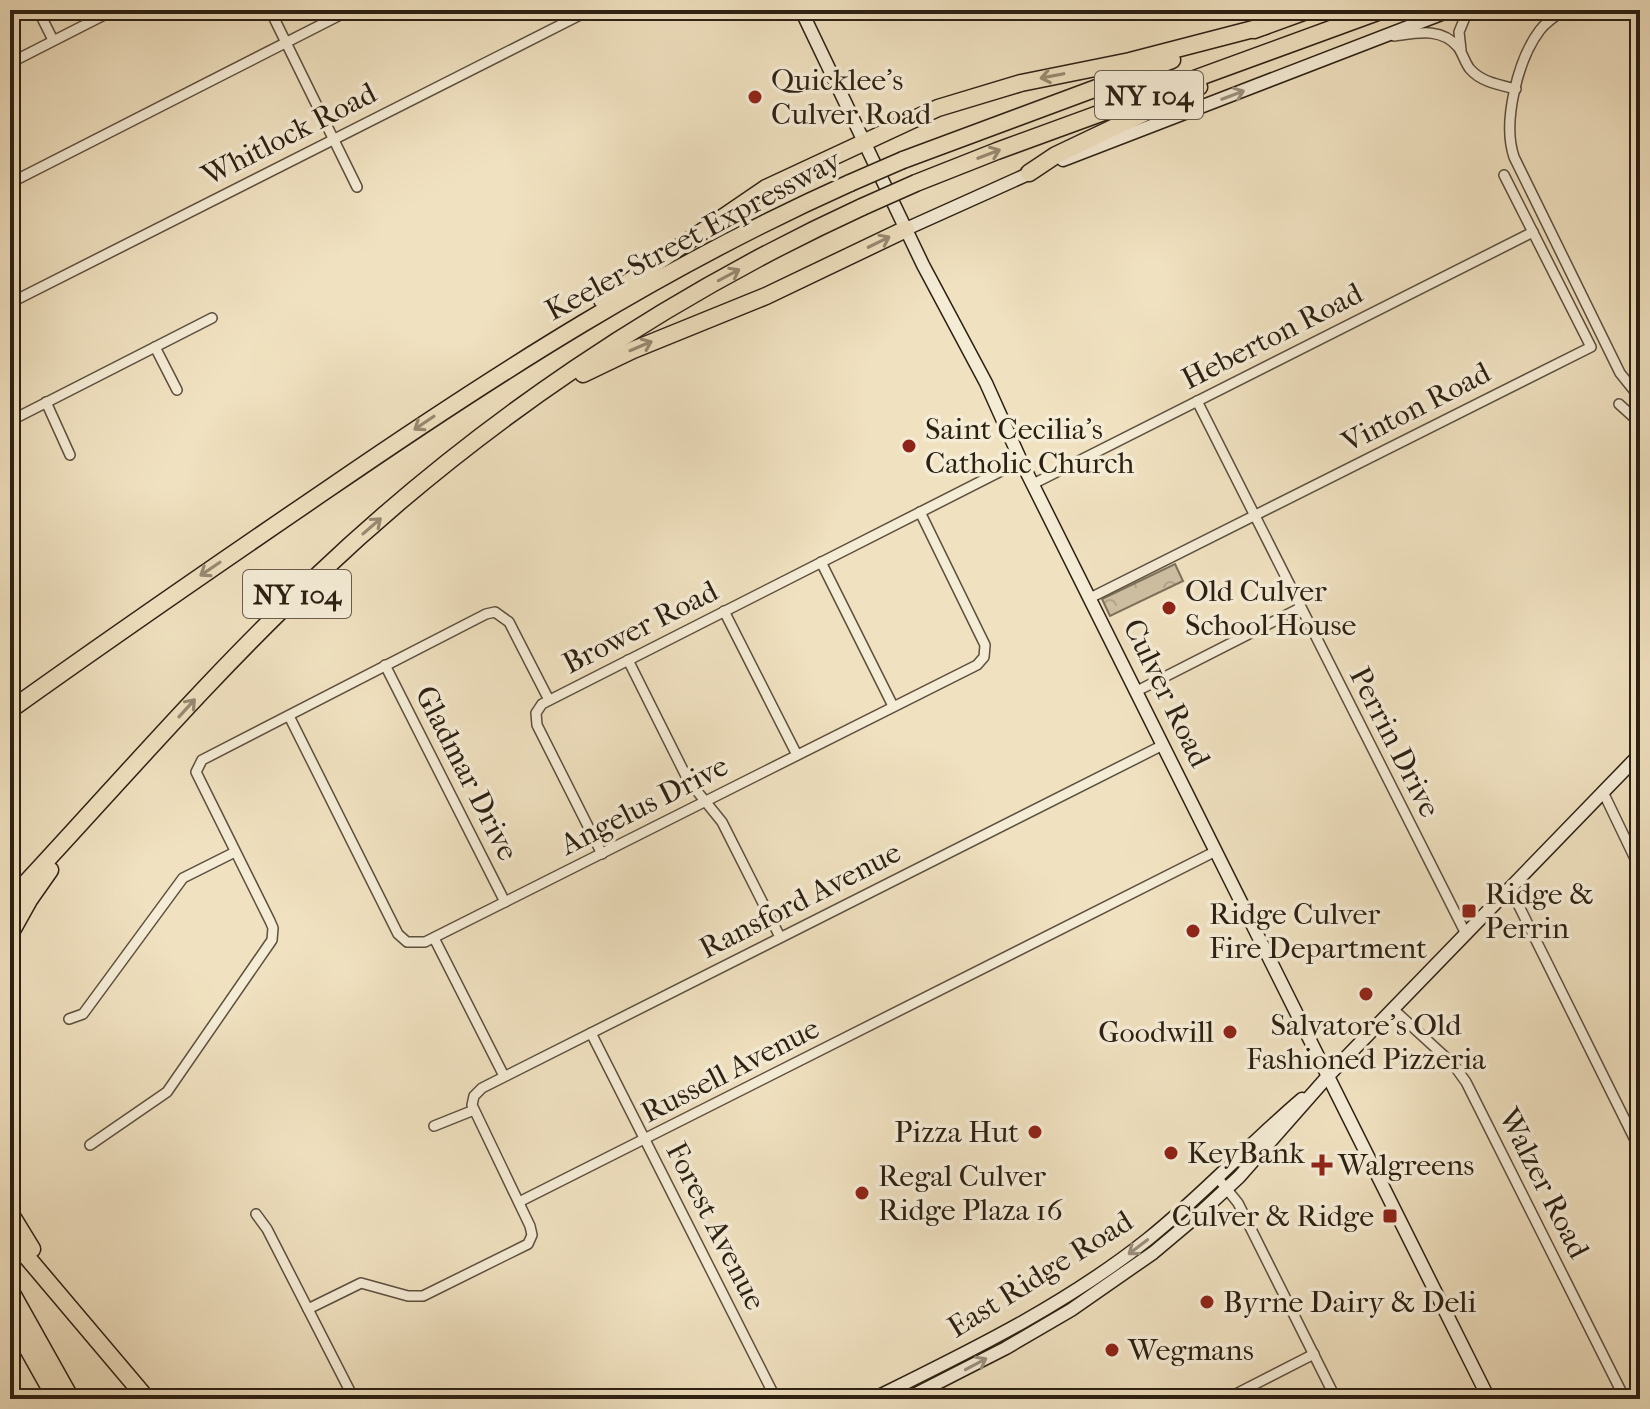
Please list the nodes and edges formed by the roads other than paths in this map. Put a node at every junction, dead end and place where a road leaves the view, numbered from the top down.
1 (38, 10) edge
2 (114, 10) edge
3 (270, 10) edge
4 (350, 10) edge
5 (590, 10) edge
6 (802, 10) edge
7 (1309, 10) edge
8 (1383, 10) edge
9 (1452, 10) edge
10 (1468, 10) edge
11 (1564, 10) edge
12 (1265, 26) junction
13 (1339, 26) junction
14 (1383, 37) junction
15 (53, 40) junction
16 (286, 42) junction
17 (1461, 50) junction
18 (10, 63) edge
19 (1516, 89) junction
20 (333, 138) junction
21 (863, 141) junction
22 (1029, 173) junction
23 (1504, 175) dead end
24 (10, 183) edge
25 (357, 187) dead end
26 (906, 229) junction
27 (1533, 232) junction
28 (10, 303) edge
29 (212, 318) dead end
30 (155, 347) junction
31 (489, 379) junction
32 (177, 390) dead end
33 (1640, 398) edge
34 (1197, 401) junction
35 (46, 402) junction
36 (1619, 404) dead end
37 (10, 421) edge
38 (1640, 423) edge
39 (477, 441) junction
40 (70, 455) dead end
41 (1021, 461) junction
42 (1033, 484) junction
43 (920, 512) junction
44 (1253, 516) junction
45 (821, 562) junction
46 (1090, 598) junction
47 (153, 608) junction
48 (1300, 608) junction
49 (724, 611) junction
50 (628, 660) junction
51 (385, 665) junction
52 (1137, 691) junction
53 (10, 696) edge
54 (549, 700) junction
55 (893, 706) junction
56 (10, 710) edge
57 (289, 716) junction
58 (1163, 745) junction
59 (1640, 754) edge
60 (797, 755) junction
61 (135, 766) junction
62 (1603, 792) junction
63 (706, 801) junction
64 (1216, 851) junction
65 (235, 852) junction
66 (602, 854) junction
67 (1640, 869) edge
68 (1510, 888) junction
69 (10, 900) edge
70 (505, 902) junction
71 (10, 934) edge
72 (1466, 934) junction
73 (780, 937) junction
74 (434, 938) junction
75 (1393, 1009) junction
76 (69, 1019) dead end
77 (591, 1033) junction
78 (504, 1076) junction
79 (1328, 1076) junction
80 (474, 1110) junction
81 (434, 1126) dead end
82 (645, 1140) junction
83 (90, 1145) dead end
84 (1640, 1150) edge
85 (1217, 1177) junction
86 (1228, 1189) junction
87 (519, 1202) junction
88 (10, 1213) edge
89 (256, 1214) dead end
90 (10, 1237) edge
91 (10, 1290) edge
92 (308, 1309) junction
93 (10, 1317) edge
94 (27, 1319) junction
95 (1314, 1354) junction
96 (112, 1356) junction
97 (53, 1399) edge
98 (71, 1399) edge
99 (79, 1399) edge
100 (147, 1399) edge
101 (354, 1399) edge
102 (776, 1399) edge
103 (873, 1399) edge
104 (906, 1399) edge
105 (1226, 1399) edge
106 (1336, 1399) edge
107 (1489, 1399) edge
108 (1625, 1399) edge

1 - 15 street
2 - 15 street
3 - 16 street
4 - 16 street
5 - 20 street, Whitlock Road
6 - 21 main road, Culver Road
7 - 12 highway, Keeler Street Expressway / NY 104
8 - 13 highway, Keeler Street Expressway / NY 104
9 - 14 main road
10 - 17 street
11 - 19 street
12 -> 21 highway
12 - 31 highway, Keeler Street Expressway / NY 104, bridge
13 - 22 highway
39 -> 13 highway, Keeler Street Expressway / NY 104, bridge
14 - 17 street
22 -> 14 main road
15 - 18 street
16 - 20 street
16 - 24 street
17 - 19 street
19 - 33 street
20 - 25 street
20 - 28 street, Whitlock Road
21 - 26 main road, Culver Road
21 - 31 highway
22 - 26 main road
23 - 27 street, Vinton Road
39 -> 26 highway
26 - 41 main road, Culver Road
27 - 34 street, Heberton Road
27 - 44 street, Vinton Road
29 - 30 street
30 - 32 street
30 - 35 street
31 -> 47 highway, Keeler Street Expressway / NY 104
34 - 42 street, Heberton Road
34 - 44 street, Perrin Drive
35 - 37 street
35 - 40 street
36 - 38 street
61 -> 39 highway, Keeler Street Expressway / NY 104
41 - 42 main road, Culver Road
41 - 43 street, Brower Road
42 - 46 main road, Culver Road
43 - 45 street, Brower Road
43 - 55 street, Angelus Drive
44 - 46 street, Vinton Road
44 - 48 street, Perrin Drive
45 - 49 street, Brower Road
45 - 55 street
46 - 52 main road, Culver Road
47 - 53 highway
47 - 56 highway, NY 104
48 - 52 street
48 - 72 street, Perrin Drive
49 - 50 street, Brower Road
49 - 60 street
50 - 54 street, Brower Road
50 - 63 street
51 - 54 street, Brower Road
51 - 57 street, Brower Road
51 - 70 street, Gladmar Drive
52 - 58 main road, Culver Road
54 - 66 street
55 - 60 street, Angelus Drive
57 - 65 street, Brower Road
57 - 74 street
58 - 64 main road, Culver Road
58 - 73 street, Ransford Avenue
59 - 62 main road, East Ridge Road
60 - 63 street, Angelus Drive
61 - 69 highway
61 - 71 highway, NY 104
62 - 67 street
62 - 68 main road, East Ridge Road
63 - 66 street, Angelus Drive
63 - 73 street
64 - 79 main road, Culver Road
64 - 82 street, Russell Avenue
65 - 76 street
65 - 83 street
66 - 70 street, Angelus Drive
68 - 72 main road, East Ridge Road
68 - 84 street
70 - 74 street, Angelus Drive
72 - 75 main road, East Ridge Road
73 - 77 street, Ransford Avenue
74 - 78 street
75 - 79 main road, East Ridge Road
75 - 108 street, Walzer Road
77 - 78 street, Ransford Avenue
77 - 82 street, Forest Avenue
78 - 80 street, Ransford Avenue
79 - 85 main road, East Ridge Road
79 - 86 main road, East Ridge Road
79 - 107 main road, Culver Road
80 - 81 street
80 - 87 street
82 - 87 street, Russell Avenue
82 - 102 street, Forest Avenue
85 - 86 street
85 -> 103 main road, East Ridge Road
86 - 95 street
104 -> 86 main road, East Ridge Road
87 - 92 street
88 - 96 highway
89 - 92 street
90 - 96 highway
91 - 94 highway
92 - 101 street
93 - 97 highway
94 - 98 highway
94 - 99 highway
95 - 105 street
95 - 106 street
96 - 100 highway

